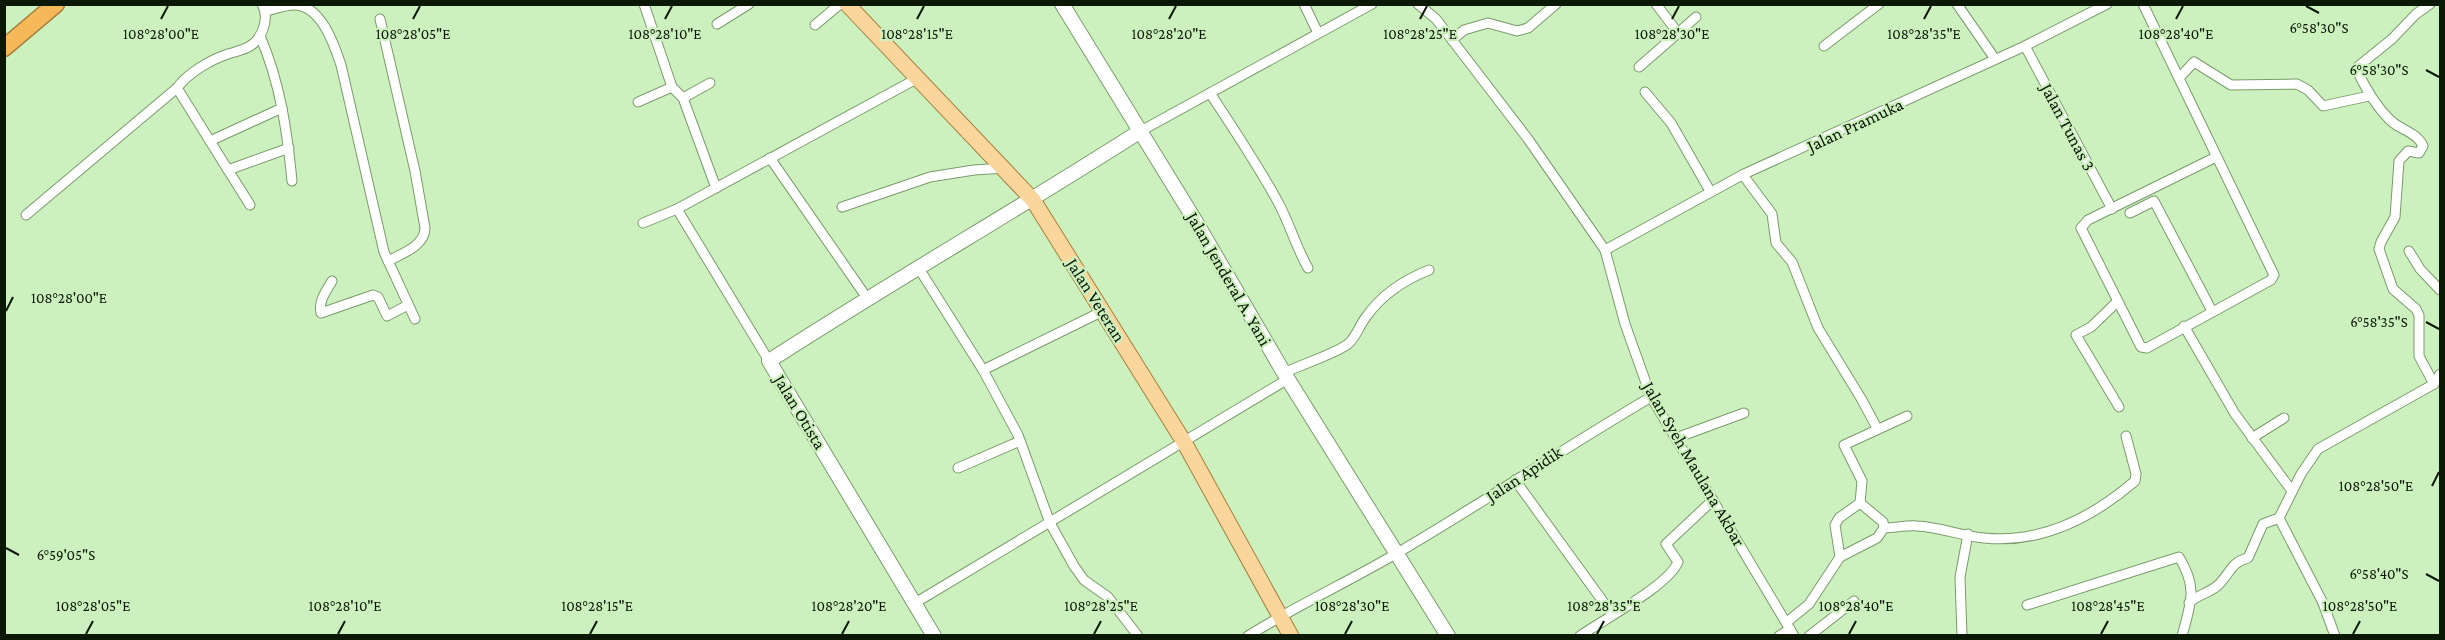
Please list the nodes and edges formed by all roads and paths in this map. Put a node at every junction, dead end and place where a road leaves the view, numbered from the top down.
1 (56, 4) edge
2 (644, 4) edge
3 (749, 4) edge
4 (840, 4) edge
5 (847, 4) edge
6 (1062, 4) edge
7 (1304, 4) edge
8 (1372, 4) edge
9 (1418, 4) edge
10 (1556, 4) edge
11 (1656, 4) edge
12 (1879, 4) edge
13 (1957, 4) edge
14 (2107, 4) edge
15 (2143, 4) edge
16 (2430, 4) edge
17 (264, 8) edge
18 (1696, 17) dead end
19 (380, 19) dead end
20 (717, 24) dead end
21 (815, 25) dead end
22 (1318, 33) junction
23 (1678, 33) junction
24 (260, 36) junction
25 (1452, 40) junction
26 (1824, 46) dead end
27 (2025, 46) junction
28 (4, 48) edge
29 (1995, 59) junction
30 (1639, 67) dead end
31 (918, 78) junction
32 (2179, 78) junction
33 (710, 83) dead end
34 (672, 87) junction
35 (177, 88) junction
36 (1646, 92) dead end
37 (1210, 93) junction
38 (2369, 96) junction
39 (683, 98) junction
40 (638, 102) dead end
41 (282, 108) junction
42 (1139, 132) junction
43 (210, 141) junction
44 (289, 148) junction
45 (2216, 157) junction
46 (770, 158) junction
47 (1005, 168) junction
48 (228, 170) junction
49 (1743, 175) junction
50 (292, 181) dead end
51 (717, 188) junction
52 (1710, 191) junction
53 (1033, 200) junction
54 (250, 205) dead end
55 (842, 207) dead end
56 (677, 209) junction
57 (2112, 209) junction
58 (2130, 213) dead end
59 (26, 215) dead end
60 (643, 223) dead end
61 (1605, 250) junction
62 (2409, 251) dead end
63 (388, 261) junction
64 (918, 267) junction
65 (1308, 268) dead end
66 (1429, 270) dead end
67 (332, 281) dead end
68 (2440, 290) edge
69 (867, 298) junction
70 (2117, 302) junction
71 (408, 305) junction
72 (1103, 310) junction
73 (2212, 311) junction
74 (415, 319) dead end
75 (2184, 326) junction
76 (769, 361) junction
77 (983, 370) junction
78 (2440, 374) edge
79 (1286, 376) junction
80 (2433, 384) junction
81 (1651, 397) junction
82 (2119, 407) dead end
83 (1744, 413) dead end
84 (1907, 417) dead end
85 (2284, 418) dead end
86 (1877, 429) junction
87 (2126, 436) dead end
88 (1676, 438) junction
89 (2252, 438) junction
90 (1020, 441) junction
91 (1184, 442) junction
92 (958, 468) dead end
93 (1515, 480) junction
94 (2292, 491) junction
95 (1713, 500) junction
96 (1860, 503) junction
97 (2280, 518) junction
98 (1050, 523) junction
99 (1884, 528) junction
100 (1962, 533) junction
101 (1397, 554) junction
102 (1840, 557) junction
103 (1854, 601) dead end
104 (915, 603) junction
105 (2189, 603) junction
106 (2027, 605) dead end
107 (1612, 614) junction
108 (1279, 616) junction
109 (1790, 629) edge
110 (934, 636) edge
111 (1138, 636) edge
112 (1248, 636) edge
113 (1291, 636) edge
114 (1448, 636) edge
115 (1580, 636) edge
116 (1779, 636) edge
117 (1809, 636) edge
118 (1962, 636) edge
119 (2182, 636) edge
120 (2335, 636) edge

1 - 28 highway
2 - 34 street
3 - 20 street
4 - 21 street
5 - 31 main road, Jalan Veteran
6 - 42 street, Jalan Jenderal A. Yani
7 - 22 street
8 - 22 street
9 - 25 street, Jalan Syeh Maulana Akbar
10 - 25 street
11 - 23 street
12 - 26 street
13 - 29 street
14 - 27 street, Jalan Pramuka
15 - 32 street
16 - 38 street
17 - 24 street
17 - 63 street
18 - 23 street
19 - 63 street
22 - 37 street
23 - 30 street
24 - 35 street
24 - 41 street
25 - 61 street, Jalan Syeh Maulana Akbar
27 - 29 street, Jalan Pramuka
27 - 57 street, Jalan Tunas 3
29 - 49 street, Jalan Pramuka
31 - 46 street
31 - 47 main road, Jalan Veteran
32 - 38 street
32 - 45 street
33 - 39 street
34 - 39 street
34 - 40 street
35 - 43 street
35 - 59 street
36 - 52 street
37 - 42 street
37 - 65 street
38 - 80 street
39 - 51 street
41 - 43 street
41 - 44 street
42 - 53 street, Jalan Otista
42 - 79 street, Jalan Jenderal A. Yani
43 - 48 street
44 - 48 street
44 - 50 street
45 - 57 street
45 - 73 street
46 - 51 street
46 - 69 street
47 - 53 main road, Jalan Veteran
47 - 55 street
48 - 54 street
49 - 52 street, Jalan Pramuka
49 - 86 street
51 - 56 street
52 - 61 street, Jalan Pramuka
53 - 64 street, Jalan Otista
53 - 72 main road, Jalan Veteran
56 - 60 street
56 - 76 street
57 - 70 street
58 - 73 street
61 - 81 street, Jalan Syeh Maulana Akbar
62 - 68 street
63 - 71 street
64 - 69 street, Jalan Otista
64 - 77 street
66 - 79 street
67 - 71 street
69 - 76 street, Jalan Otista
70 - 75 street
70 - 82 street
71 - 74 street
72 - 77 street
72 - 91 main road, Jalan Veteran
73 - 75 street
75 - 89 street
76 - 104 street, Jalan Otista
77 - 90 street
78 - 80 street
79 - 91 street
79 - 101 street, Jalan Jenderal A. Yani
80 - 94 street
81 - 88 street, Jalan Syeh Maulana Akbar
81 - 93 street, Jalan Apidik
83 - 88 street
84 - 86 street
85 - 89 street
86 - 96 street
87 - 100 street
88 - 95 street, Jalan Syeh Maulana Akbar
89 - 94 street
90 - 92 street
90 - 98 street
91 - 98 street
91 - 108 main road, Jalan Veteran
93 - 101 street, Jalan Apidik
93 - 107 street
94 - 97 street
95 - 107 street
95 - 109 street, Jalan Syeh Maulana Akbar
96 - 99 street
96 - 102 street
97 - 105 street
97 - 120 street
98 - 104 street
98 - 111 street
99 - 100 street
99 - 102 street
100 - 118 street
101 - 108 street, Jalan Apidik
101 - 114 street, Jalan Jenderal A. Yani
102 - 109 street
103 - 117 street
104 - 110 street, Jalan Otista
105 - 106 street
105 - 119 street
107 - 115 street
108 - 112 street, Jalan Apidik
108 - 113 main road, Jalan Veteran
109 - 116 street

